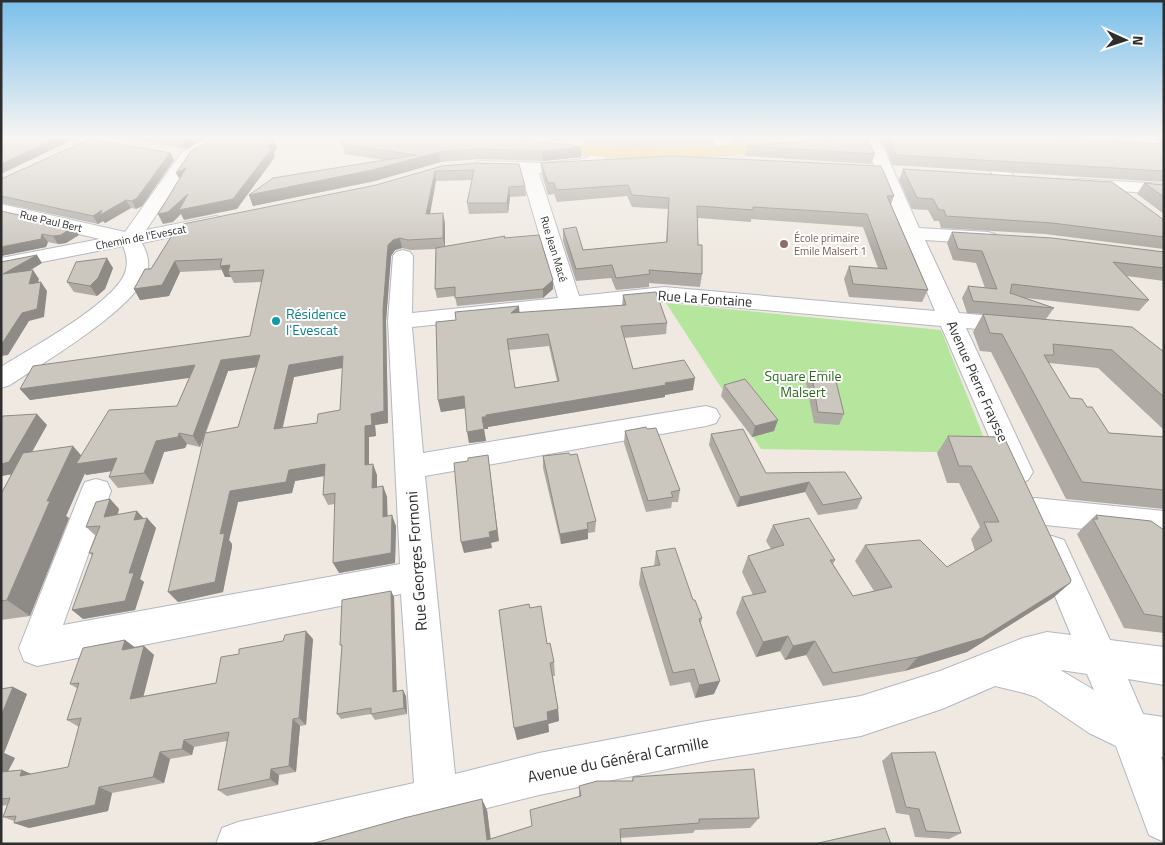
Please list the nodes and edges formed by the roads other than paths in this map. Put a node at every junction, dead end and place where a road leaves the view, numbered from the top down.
1 (174, 175) edge
2 (531, 175) edge
3 (886, 175) edge
4 (1004, 175) edge
5 (978, 177) edge
6 (1006, 178) junction
7 (1026, 180) edge
8 (1064, 182) edge
9 (1111, 186) junction
10 (1164, 189) edge
11 (1134, 203) edge
12 (1, 210) edge
13 (235, 218) edge
14 (912, 232) junction
15 (130, 239) junction
16 (1007, 239) edge
17 (403, 256) dead end
18 (1, 264) edge
19 (570, 302) junction
20 (951, 320) junction
21 (400, 322) junction
22 (1038, 328) edge
23 (1, 379) edge
24 (706, 416) dead end
25 (410, 467) junction
26 (96, 491) dead end
27 (1035, 512) junction
28 (1164, 524) edge
29 (417, 576) junction
30 (1099, 656) junction
31 (1164, 666) edge
32 (994, 667) junction
33 (1148, 735) edge
34 (436, 800) junction
35 (1164, 820) edge
36 (238, 844) edge

1 - 15 street
2 - 19 street, Rue Jean Macé
3 - 14 street, Avenue Pierre Fraysse
4 - 6 street
5 - 6 street
6 - 7 street
8 - 9 street
9 - 10 street
9 - 11 street
12 - 15 street, Rue Paul Bert
13 - 15 street, Chemin de l'Evescat
14 - 16 street
14 - 20 street, Avenue Pierre Fraysse
15 - 18 street, Chemin de l'Evescat
15 - 23 street
17 - 21 street, Rue Georges Fornoni
19 - 20 street, Rue La Fontaine
19 - 21 street, Rue La Fontaine
20 - 22 street, Rue La Fontaine
20 - 27 street, Avenue Pierre Fraysse
21 - 25 street, Rue Georges Fornoni
24 - 25 street
25 - 29 street, Rue Georges Fornoni
26 - 29 street
27 - 28 street
27 - 30 street, Avenue Pierre Fraysse
29 - 34 street, Rue Georges Fornoni
30 - 31 street, Avenue du Général Carmille
30 - 32 street, Avenue du Général Carmille
30 - 33 street, Avenue Pierre Fraysse
32 - 33 street
32 - 34 street, Avenue du Général Carmille
33 - 35 street, Avenue Pierre Fraysse
34 - 36 street, Avenue du Général Carmille

